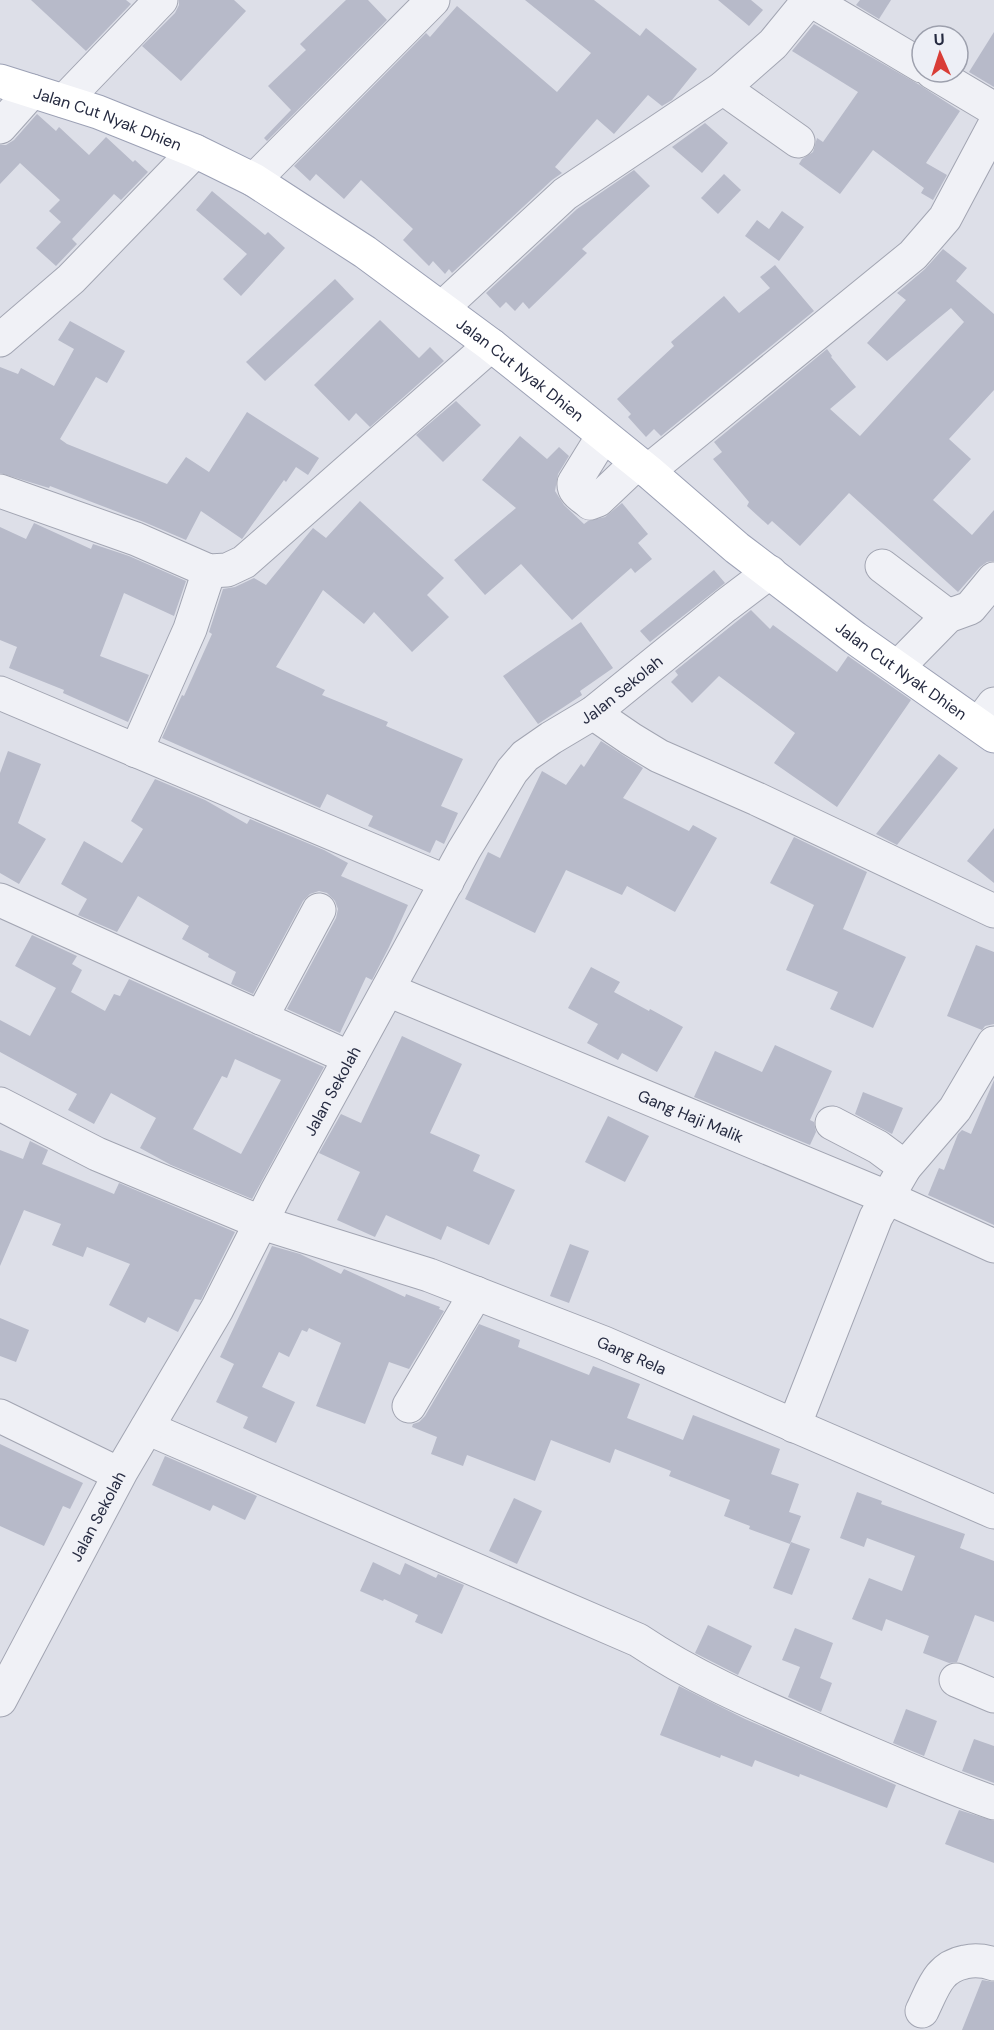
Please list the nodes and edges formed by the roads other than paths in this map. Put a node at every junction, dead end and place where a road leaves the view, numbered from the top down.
1 (160, 0) edge
2 (434, 0) edge
3 (810, 0) edge
4 (910, 59) edge
5 (0, 81) edge
6 (952, 84) edge
7 (723, 88) junction
8 (32, 91) junction
9 (64, 101) junction
10 (994, 109) edge
11 (994, 126) edge
12 (0, 127) edge
13 (798, 141) dead end
14 (195, 151) junction
15 (254, 180) junction
16 (442, 308) junction
17 (0, 340) edge
18 (490, 345) junction
19 (603, 436) junction
20 (643, 467) junction
21 (0, 490) edge
22 (882, 566) dead end
23 (209, 571) junction
24 (770, 572) junction
25 (994, 579) edge
26 (948, 616) junction
27 (898, 668) junction
28 (0, 693) edge
29 (593, 713) junction
30 (989, 721) edge
31 (136, 751) junction
32 (447, 882) junction
33 (0, 900) edge
34 (319, 910) dead end
35 (994, 911) edge
36 (388, 990) junction
37 (261, 1018) junction
38 (994, 1043) edge
39 (350, 1058) junction
40 (0, 1104) edge
41 (832, 1123) dead end
42 (905, 1167) junction
43 (886, 1197) junction
44 (262, 1223) junction
45 (994, 1246) edge
46 (476, 1293) junction
47 (409, 1406) dead end
48 (0, 1416) edge
49 (794, 1426) junction
50 (147, 1428) junction
51 (119, 1474) junction
52 (994, 1512) edge
53 (956, 1680) dead end
54 (994, 1696) edge
55 (0, 1700) edge
56 (994, 1803) edge
57 (994, 1964) edge
58 (922, 2011) dead end

1 - 9 street
2 - 15 street
3 - 4 street
3 - 7 street
5 - 8 main road, Jalan Cut Nyak Dhien
6 - 10 street
7 - 13 street
7 - 16 street
8 - 9 main road, Jalan Cut Nyak Dhien
8 - 12 street
9 - 14 main road, Jalan Cut Nyak Dhien
11 - 20 street
14 - 15 main road, Jalan Cut Nyak Dhien
14 - 17 street
15 - 16 main road, Jalan Cut Nyak Dhien
16 - 18 main road, Jalan Cut Nyak Dhien
18 - 19 main road, Jalan Cut Nyak Dhien
18 - 23 street
19 - 20 main road, Jalan Cut Nyak Dhien
19 - 20 street
20 - 24 main road, Jalan Cut Nyak Dhien
21 - 23 street
22 - 26 street
23 - 31 street
24 - 27 main road, Jalan Cut Nyak Dhien
24 - 29 street, Jalan Sekolah
25 - 26 street
26 - 27 street
27 - 30 main road, Jalan Cut Nyak Dhien
28 - 31 street
29 - 32 street, Jalan Sekolah
29 - 35 street
31 - 32 street
32 - 36 street, Jalan Sekolah
33 - 37 street
34 - 37 street
36 - 39 street, Jalan Sekolah
36 - 43 street, Gang Haji Malik
37 - 39 street
38 - 42 street
39 - 44 street, Jalan Sekolah
40 - 44 street, Gang Rela
41 - 42 street
42 - 43 street
43 - 45 street, Gang Haji Malik
43 - 49 street
44 - 46 street, Gang Rela
44 - 50 street, Jalan Sekolah
46 - 47 street
46 - 49 street, Gang Rela
48 - 51 street
49 - 52 street, Gang Rela
50 - 51 street, Jalan Sekolah
50 - 56 street
51 - 55 street, Jalan Sekolah
53 - 54 street
57 - 58 street

